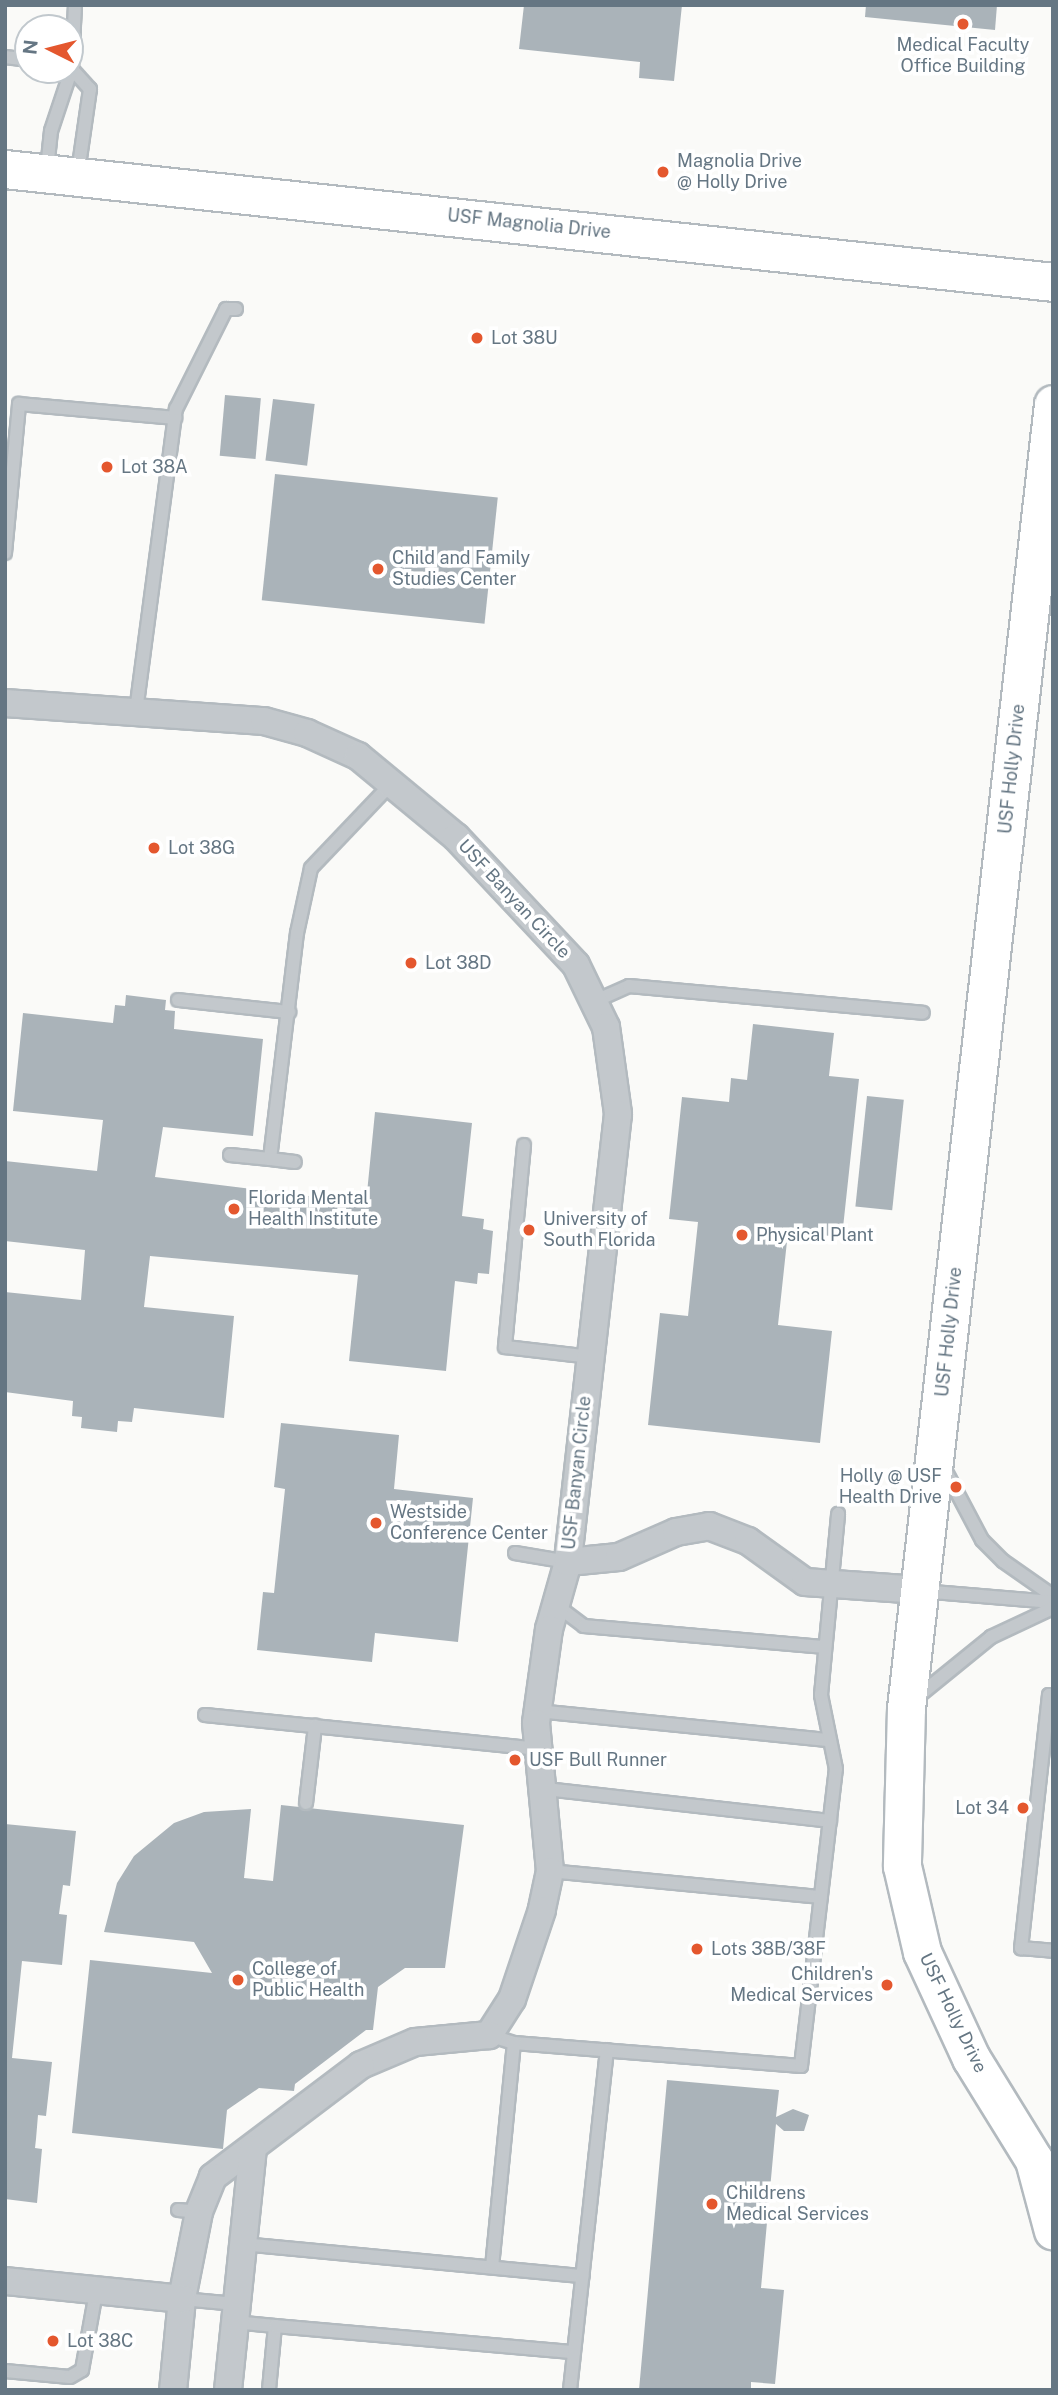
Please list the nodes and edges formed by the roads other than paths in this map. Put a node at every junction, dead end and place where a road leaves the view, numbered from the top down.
1 (84, 82) edge
2 (66, 84) edge
3 (5, 169) edge
4 (62, 175) junction
5 (1053, 282) edge
6 (236, 309) dead end
7 (1053, 404) edge
8 (175, 418) junction
9 (5, 553) edge
10 (5, 703) edge
11 (136, 711) junction
12 (389, 786) junction
13 (177, 1000) dead end
14 (593, 1002) junction
15 (289, 1012) junction
16 (923, 1013) dead end
17 (524, 1145) dead end
18 (230, 1155) dead end
19 (270, 1159) junction
20 (295, 1162) dead end
21 (590, 1357) junction
22 (936, 1450) junction
23 (838, 1514) dead end
24 (515, 1553) dead end
25 (568, 1562) junction
26 (830, 1586) junction
27 (920, 1591) junction
28 (1053, 1596) edge
29 (1053, 1602) edge
30 (556, 1605) junction
31 (1053, 1608) edge
32 (825, 1647) junction
33 (1053, 1696) edge
34 (906, 1708) junction
35 (537, 1711) junction
36 (205, 1715) dead end
37 (315, 1726) junction
38 (830, 1740) junction
39 (541, 1749) junction
40 (545, 1789) junction
41 (306, 1803) dead end
42 (830, 1821) junction
43 (550, 1871) junction
44 (821, 1896) junction
45 (1053, 1951) edge
46 (502, 2039) junction
47 (607, 2050) junction
48 (253, 2149) junction
49 (1053, 2231) edge
50 (243, 2244) junction
51 (492, 2267) junction
52 (582, 2276) junction
53 (5, 2281) edge
54 (96, 2292) junction
55 (182, 2299) junction
56 (235, 2313) junction
57 (275, 2326) junction
58 (574, 2352) junction
59 (5, 2371) edge
60 (173, 2390) edge
61 (228, 2390) edge
62 (269, 2390) edge
63 (570, 2390) edge

1 - 4 lane
2 - 4 lane
3 - 4 street, USF Magnolia Drive
4 - 5 street, USF Magnolia Drive
6 - 8 lane
7 - 22 street, USF Holly Drive
8 - 9 lane
8 - 11 lane
10 - 11 street, USF Banyan Circle
11 - 12 street, USF Banyan Circle
12 - 14 street, USF Banyan Circle
12 - 15 lane
13 - 15 lane
14 - 16 lane
14 - 21 street, USF Banyan Circle
15 - 19 lane
17 - 21 lane
18 - 19 lane
19 - 20 lane
21 - 25 street, USF Banyan Circle
22 - 27 street, USF Holly Drive
22 - 28 lane
23 - 26 lane
24 - 25 lane
25 - 26 street, USF Banyan Circle
25 - 30 street, USF Banyan Circle
26 - 27 street, USF Banyan Circle
26 - 32 lane
27 - 29 lane
27 - 34 street, USF Holly Drive
30 - 32 lane
30 - 35 street, USF Banyan Circle
31 - 34 lane
32 - 38 lane
33 - 45 lane
34 - 49 street, USF Holly Drive
35 - 38 lane
35 - 39 street, USF Banyan Circle
36 - 37 lane
37 - 39 lane
37 - 41 lane
38 - 42 lane
39 - 40 street, USF Banyan Circle
40 - 42 lane
40 - 43 street, USF Banyan Circle
42 - 44 lane
43 - 44 lane
43 - 46 street, USF Banyan Circle
44 - 47 lane
46 - 47 lane
46 - 48 street
46 - 51 lane
47 - 52 lane
48 - 50 street
48 - 55 street
50 - 51 lane
50 - 56 street
51 - 52 lane
52 - 58 lane
53 - 54 street
54 - 55 street
54 - 59 lane
55 - 56 lane
55 - 60 street
56 - 57 lane
56 - 61 street
57 - 58 lane
57 - 62 lane
58 - 63 lane

